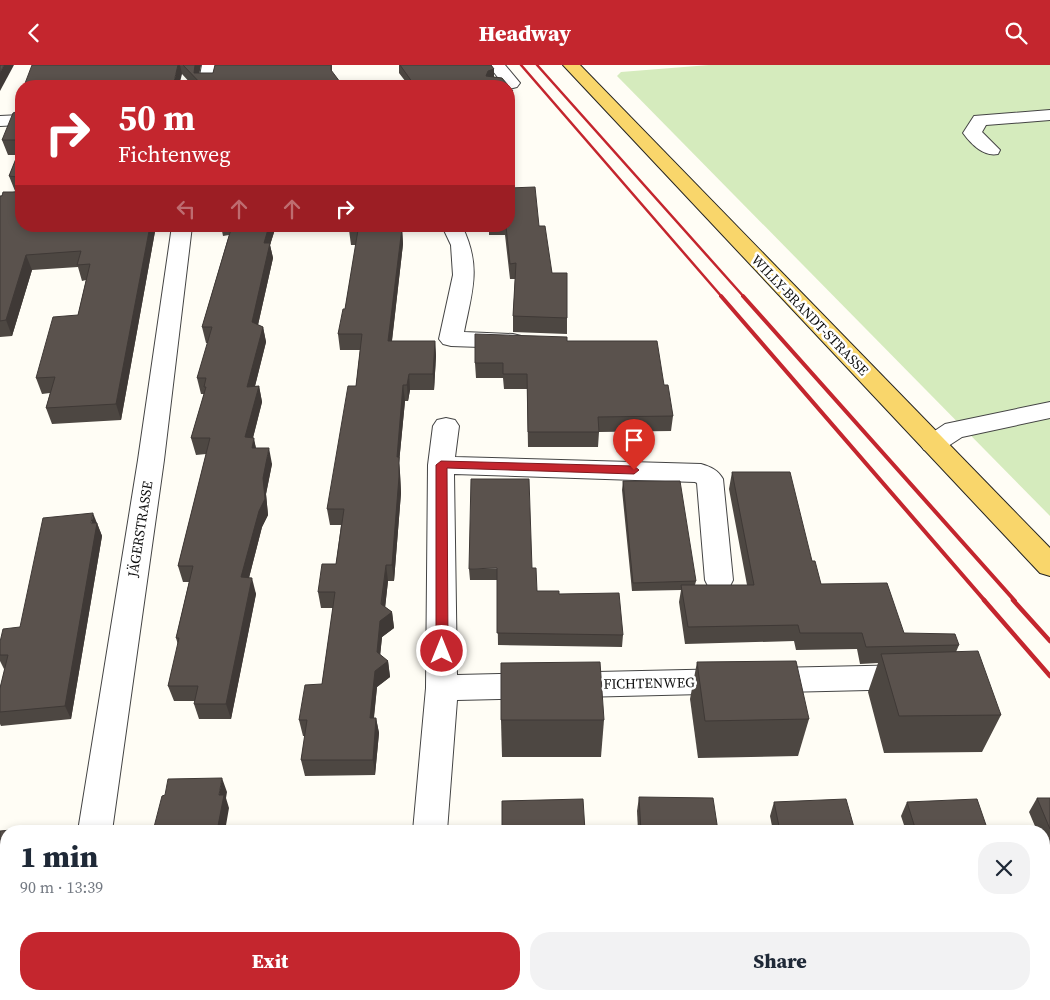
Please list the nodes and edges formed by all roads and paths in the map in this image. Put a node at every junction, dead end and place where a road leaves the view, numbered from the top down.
1 (210, 65) edge
2 (496, 65) edge
3 (571, 65) edge
4 (208, 80) edge
5 (508, 80) edge
6 (1050, 115) edge
7 (15, 120) edge
8 (0, 121) edge
9 (991, 150) dead end
10 (181, 232) edge
11 (455, 232) edge
12 (538, 341) edge
13 (1050, 411) edge
14 (446, 426) dead end
15 (933, 444) junction
16 (441, 465) junction
17 (1050, 566) edge
18 (718, 580) dead end
19 (936, 676) edge
20 (442, 688) junction
21 (96, 825) edge
22 (431, 825) edge

1 - 4 street
2 - 5 street
3 - 15 main road, WILLY-BRANDT-STRASSE
6 - 9 street
7 - 8 street
10 - 21 street, JÄGERSTRASSE
11 - 12 street
13 - 15 street
14 - 16 street
15 - 17 main road, WILLY-BRANDT-STRASSE
16 - 18 street
16 - 20 street
19 - 20 street, FICHTENWEG
20 - 22 street

